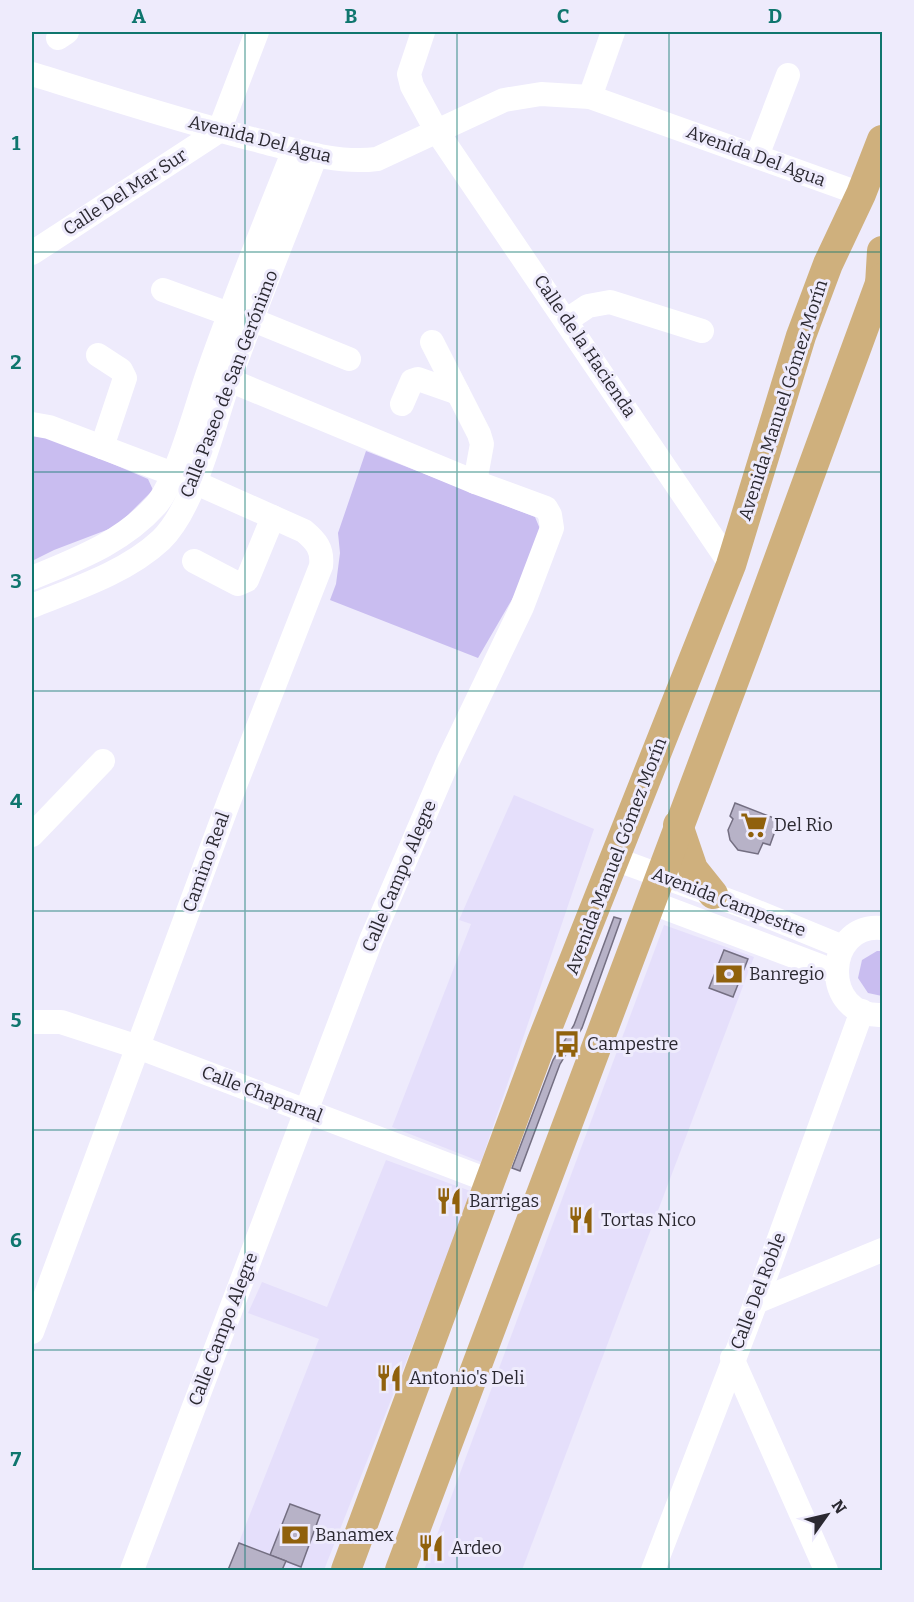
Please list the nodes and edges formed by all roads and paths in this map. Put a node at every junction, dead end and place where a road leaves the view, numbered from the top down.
1 (257, 32) edge
2 (423, 32) edge
3 (613, 32) edge
4 (32, 74) edge
5 (788, 75) dead end
6 (590, 97) junction
7 (436, 130) junction
8 (219, 131) junction
9 (882, 140) edge
10 (305, 153) junction
11 (757, 156) junction
12 (872, 199) edge
13 (882, 251) edge
14 (32, 253) edge
15 (881, 282) edge
16 (163, 290) dead end
17 (229, 314) junction
18 (253, 320) junction
19 (567, 320) junction
20 (702, 331) dead end
21 (432, 342) dead end
22 (98, 355) dead end
23 (349, 359) dead end
24 (230, 380) junction
25 (458, 393) junction
26 (402, 404) dead end
27 (32, 424) edge
28 (102, 447) junction
29 (183, 478) junction
30 (475, 482) junction
31 (273, 517) junction
32 (194, 561) dead end
33 (731, 565) junction
34 (32, 578) edge
35 (32, 606) edge
36 (103, 761) dead end
37 (678, 825) junction
38 (32, 835) edge
39 (615, 859) junction
40 (655, 888) junction
41 (713, 894) junction
42 (882, 928) edge
43 (843, 947) junction
44 (836, 972) junction
45 (876, 1017) edge
46 (32, 1022) edge
47 (138, 1047) junction
48 (306, 1111) junction
49 (490, 1180) junction
50 (882, 1250) edge
51 (756, 1302) junction
52 (32, 1332) edge
53 (732, 1358) junction
54 (132, 1570) edge
55 (346, 1570) edge
56 (400, 1570) edge
57 (653, 1570) edge
58 (826, 1570) edge

1 - 8 street
2 - 7 street, Calle de la Hacienda
3 - 6 street
4 - 8 street, Avenida Del Agua
5 - 11 street
6 - 7 street, Avenida Del Agua
6 - 11 street, Avenida Del Agua
7 - 10 street, Avenida Del Agua
7 - 19 street, Calle de la Hacienda
8 - 10 street, Avenida Del Agua
8 - 14 street, Calle Del Mar Sur
9 - 12 main road, Avenida Manuel Gómez Morín
10 - 17 street, Calle Paseo de San Gerónimo
10 - 18 street, Calle Paseo de San Gerónimo
11 - 12 street, Avenida Del Agua
12 - 33 main road, Avenida Manuel Gómez Morín
13 - 15 main road
15 - 37 main road
16 - 17 street
17 - 29 street, Calle Paseo de San Gerónimo
18 - 23 street
18 - 24 street, Calle Paseo de San Gerónimo
19 - 20 street
19 - 33 street, Calle de la Hacienda
21 - 25 street
22 - 28 street
24 - 29 street, Calle Paseo de San Gerónimo
24 - 30 street, Calle Campo Alegre
25 - 26 street
25 - 30 street
27 - 28 street, Camino Real
28 - 29 street, Camino Real
29 - 31 street, Camino Real
29 - 34 street, Calle Paseo de San Gerónimo
29 - 35 street, Calle Paseo de San Gerónimo
30 - 48 street, Calle Campo Alegre
31 - 32 street
31 - 47 street, Camino Real
33 - 39 main road, Avenida Manuel Gómez Morín
36 - 38 street
37 - 40 main road
37 - 41 main road
39 - 40 street, Avenida Campestre
39 - 49 main road, Avenida Manuel Gómez Morín
40 - 41 street, Avenida Campestre
40 - 44 street, Avenida Campestre
40 - 56 main road
41 - 43 street, Avenida Campestre
42 - 43 street
43 - 44 street
44 - 45 street
45 - 51 street, Calle Del Roble
46 - 47 street, Calle Chaparral
47 - 48 street, Calle Chaparral
47 - 52 street, Camino Real
48 - 49 street, Calle Chaparral
48 - 54 street, Calle Campo Alegre
49 - 55 main road, Avenida Manuel Gómez Morín
50 - 51 street
51 - 53 street, Calle Del Roble
53 - 57 street, Calle Del Roble
53 - 58 street

